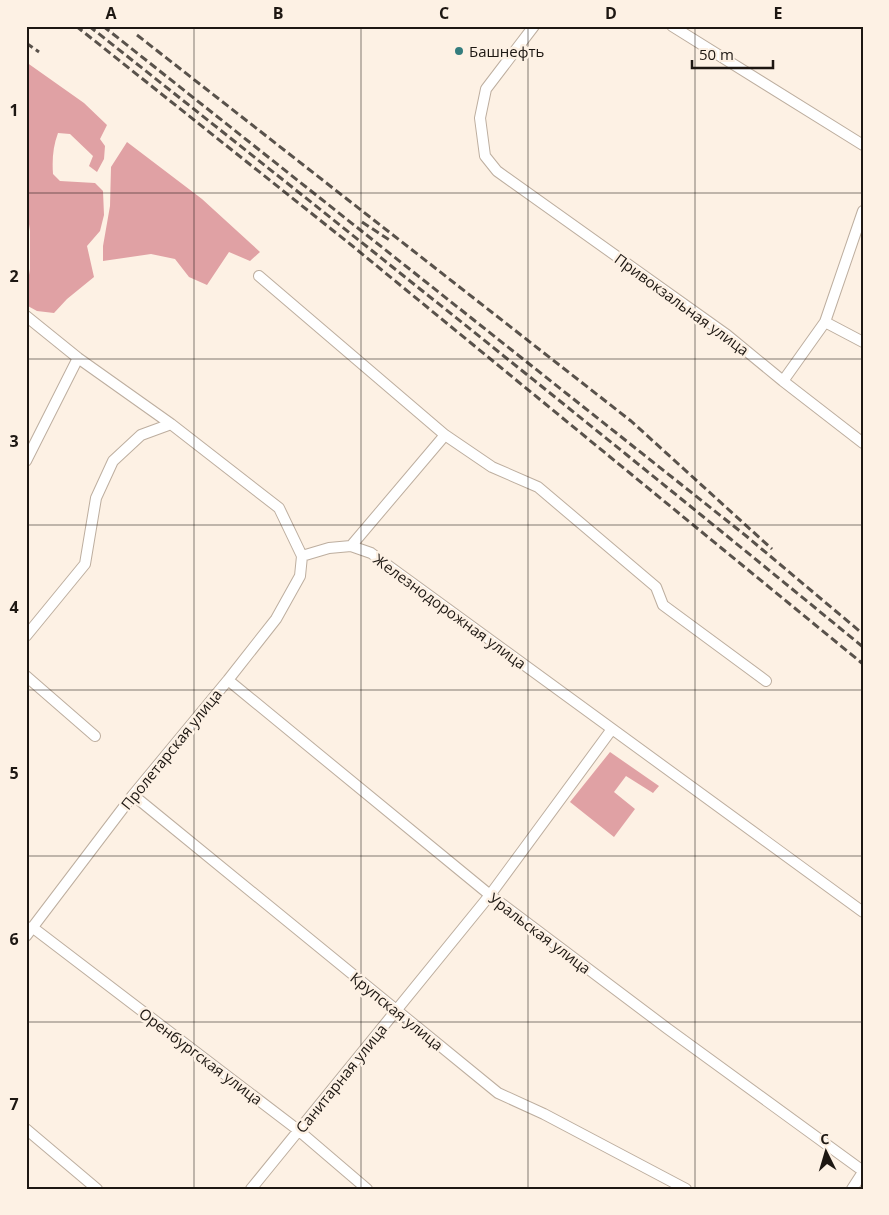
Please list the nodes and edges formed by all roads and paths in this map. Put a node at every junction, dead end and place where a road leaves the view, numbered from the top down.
1 (534, 26) edge
2 (672, 26) edge
3 (862, 143) edge
4 (863, 212) edge
5 (259, 276) dead end
6 (26, 316) edge
7 (825, 322) junction
8 (863, 342) edge
9 (78, 358) junction
10 (784, 381) junction
11 (171, 424) junction
12 (445, 436) junction
13 (863, 443) edge
14 (26, 461) edge
15 (351, 546) junction
16 (302, 556) junction
17 (26, 636) edge
18 (26, 676) edge
19 (228, 680) junction
20 (766, 681) dead end
21 (612, 729) junction
22 (95, 736) dead end
23 (132, 795) junction
24 (490, 895) junction
25 (863, 912) edge
26 (29, 932) edge
27 (396, 1010) junction
28 (26, 1129) edge
29 (298, 1130) junction
30 (863, 1172) edge
31 (97, 1189) edge
32 (251, 1189) edge
33 (367, 1189) edge
34 (686, 1189) edge
35 (852, 1189) edge

1 - 10 street, Привокзальная улица
2 - 3 street
4 - 7 street
5 - 12 street
6 - 9 street
7 - 8 street
7 - 10 street
9 - 11 street
9 - 14 street
10 - 13 street, Привокзальная улица
11 - 16 street
11 - 17 street
12 - 15 street
12 - 20 street
15 - 16 street, Железнодорожная улица
15 - 21 street, Железнодорожная улица
16 - 19 street, Пролетарская улица
18 - 22 street
19 - 23 street, Пролетарская улица
19 - 24 street, Уральская улица
21 - 24 street, Санитарная улица
21 - 25 street, Железнодорожная улица
23 - 26 street, Пролетарская улица
23 - 27 street, Крупская улица
24 - 27 street, Санитарная улица
24 - 30 street, Уральская улица
26 - 29 street, Оренбургская улица
27 - 29 street, Санитарная улица
27 - 34 street, Крупская улица
28 - 31 street
29 - 32 street, Санитарная улица
29 - 33 street, Оренбургская улица
30 - 35 street

